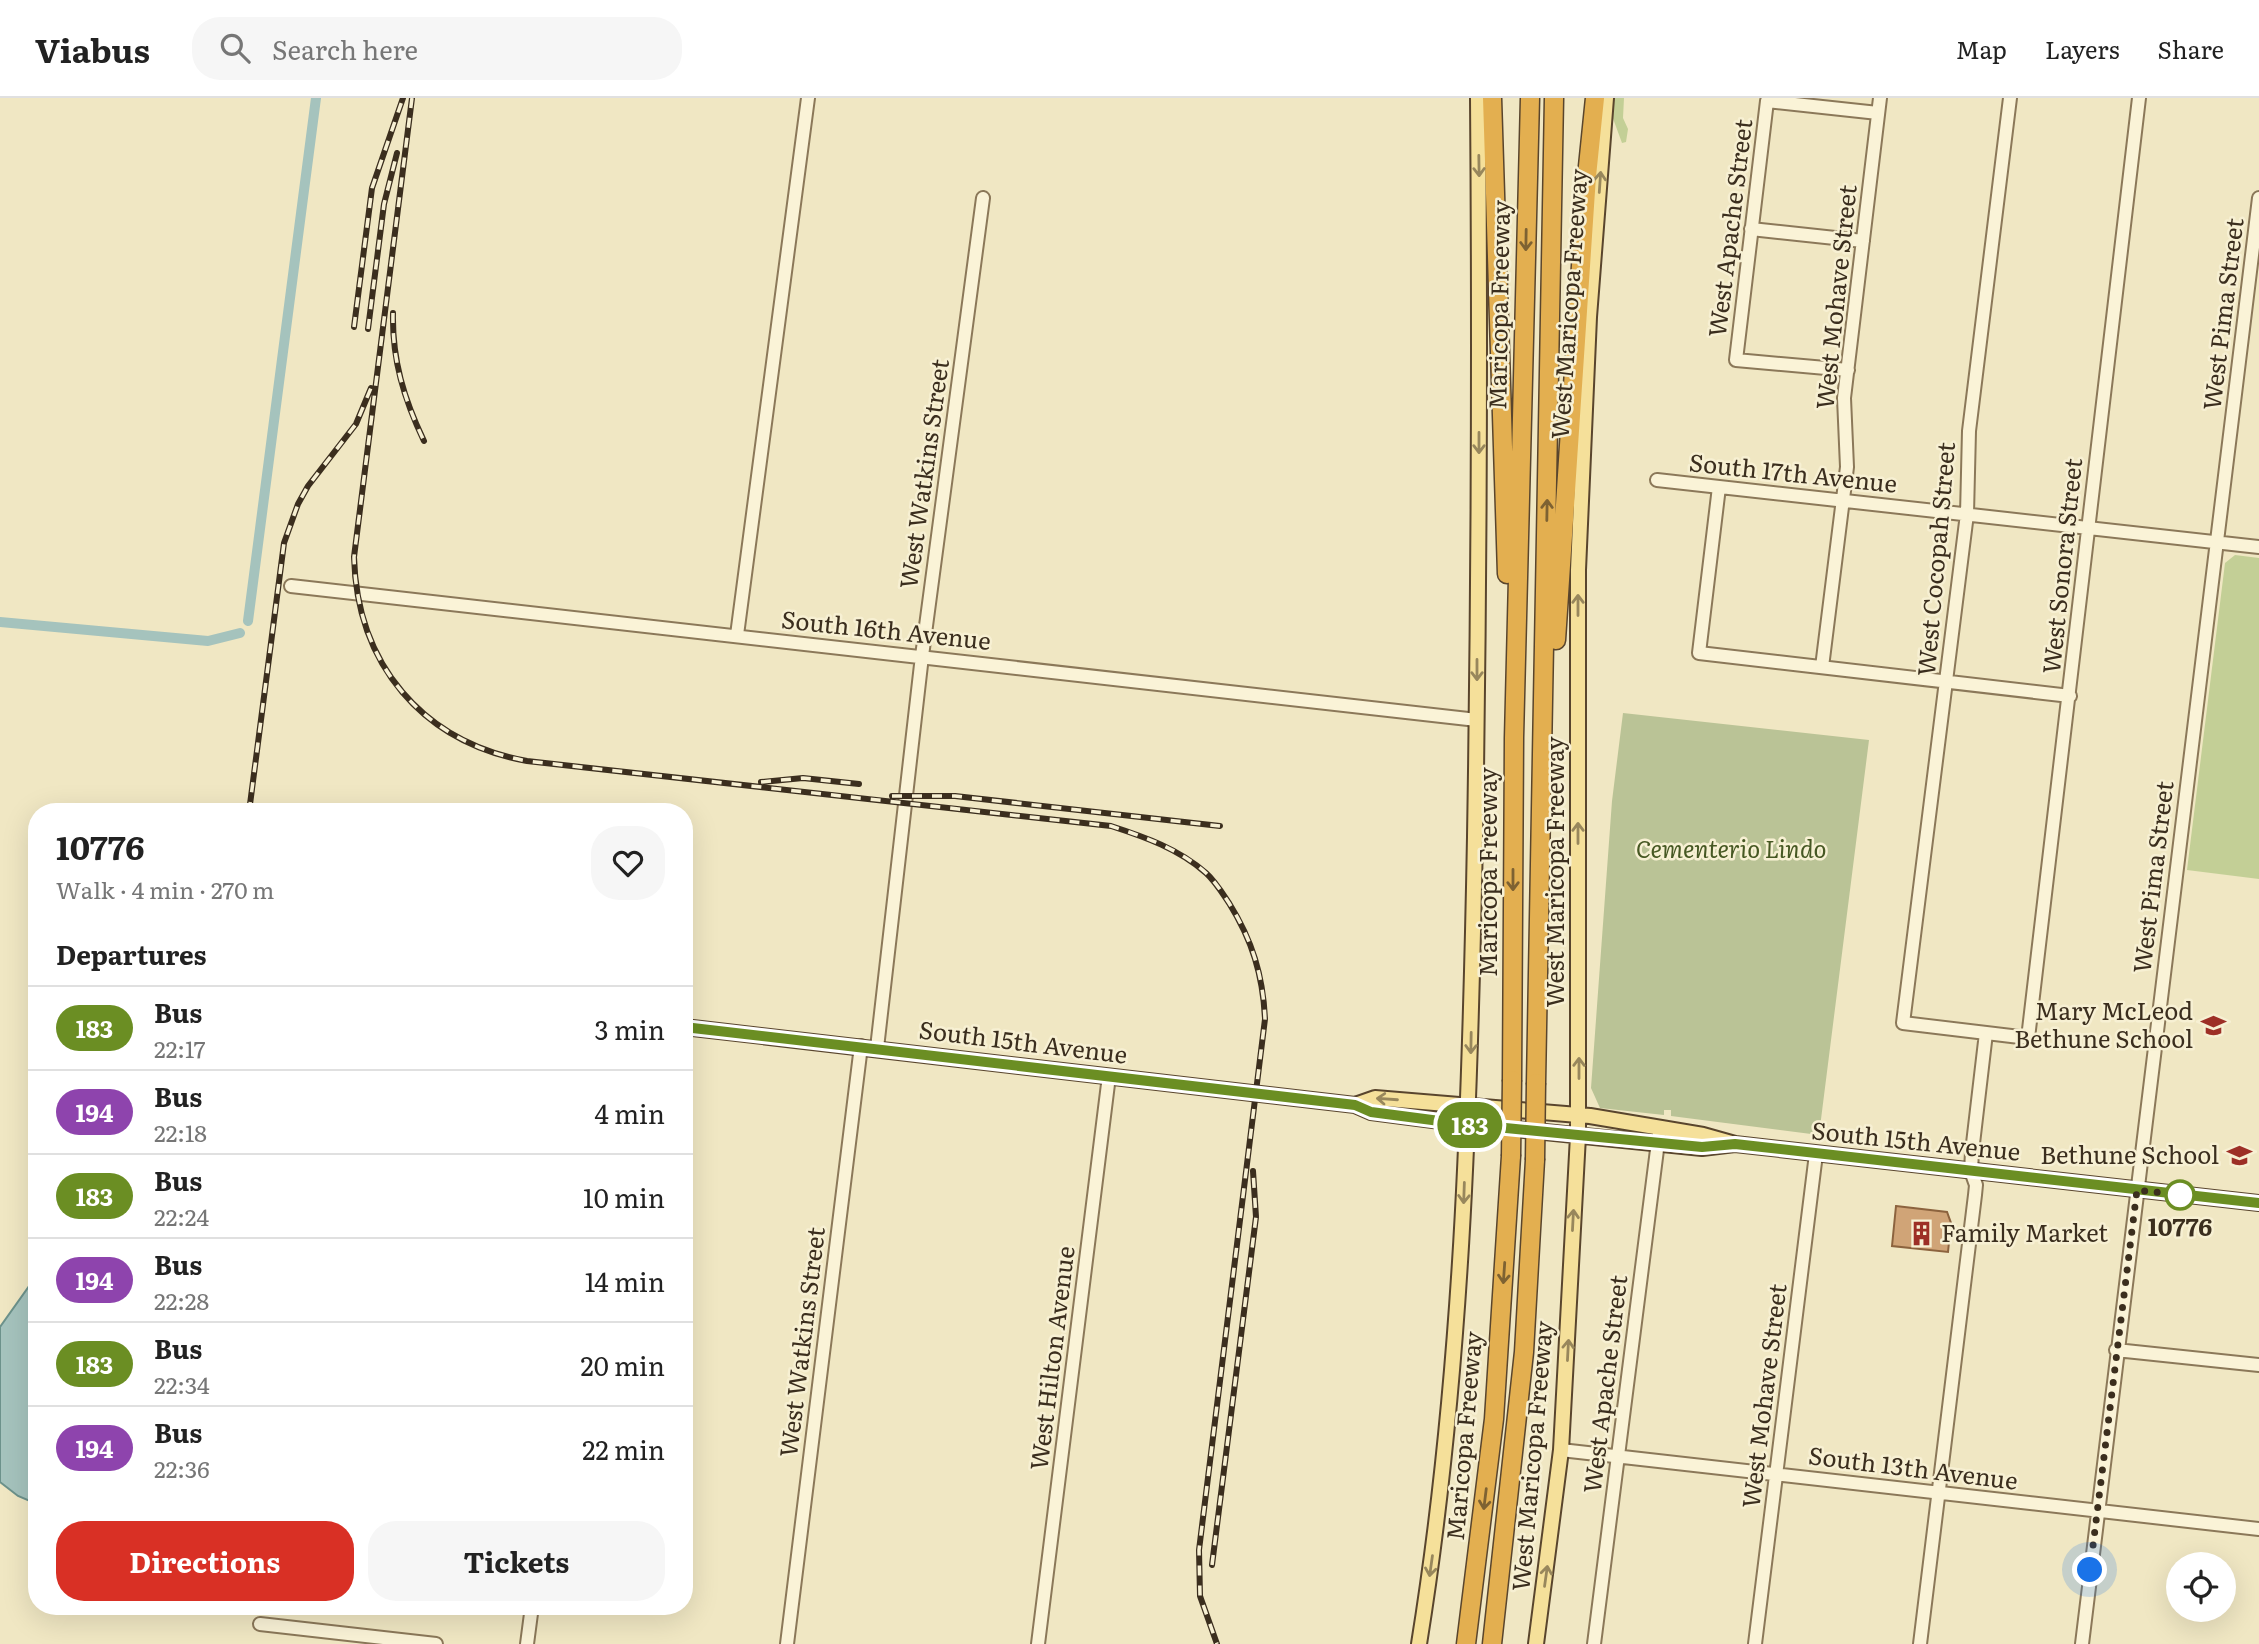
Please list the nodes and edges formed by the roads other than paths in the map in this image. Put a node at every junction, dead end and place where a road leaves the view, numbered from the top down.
1 (808, 98) edge
2 (1478, 98) edge
3 (1492, 98) edge
4 (1530, 98) edge
5 (1555, 98) edge
6 (1595, 98) edge
7 (1606, 98) edge
8 (1880, 98) edge
9 (2010, 98) edge
10 (2139, 98) edge
11 (1878, 113) junction
12 (983, 198) dead end
13 (2259, 198) edge
14 (1751, 229) junction
15 (1863, 241) junction
16 (1848, 370) junction
17 (1657, 481) dead end
18 (1720, 487) junction
19 (1843, 501) junction
20 (1967, 514) junction
21 (2089, 529) junction
22 (2217, 543) junction
23 (2259, 547) edge
24 (290, 586) dead end
25 (737, 635) junction
26 (1516, 644) junction
27 (922, 656) junction
28 (1822, 667) junction
29 (1544, 676) junction
30 (1947, 680) junction
31 (2070, 696) junction
32 (1477, 720) junction
33 (693, 1028) edge
34 (1986, 1033) junction
35 (861, 1046) junction
36 (877, 1048) junction
37 (1109, 1076) junction
38 (1355, 1105) junction
39 (1469, 1105) junction
40 (1578, 1115) junction
41 (1467, 1125) junction
42 (1578, 1136) junction
43 (1659, 1136) junction
44 (1816, 1154) junction
45 (1971, 1171) junction
46 (2137, 1190) junction
47 (2259, 1203) edge
48 (2116, 1350) junction
49 (2259, 1365) edge
50 (1562, 1450) junction
51 (1618, 1456) junction
52 (1776, 1474) junction
53 (1938, 1492) junction
54 (2097, 1511) junction
55 (2259, 1529) edge
56 (531, 1615) edge
57 (260, 1624) dead end
58 (436, 1644) edge
59 (527, 1644) edge
60 (787, 1644) edge
61 (1038, 1644) edge
62 (1419, 1644) edge
63 (1466, 1644) edge
64 (1492, 1644) edge
65 (1536, 1644) edge
66 (1594, 1644) edge
67 (1755, 1644) edge
68 (1920, 1644) edge
69 (2082, 1644) edge

1 - 25 street
2 -> 32 main road
3 - 26 highway
4 -> 26 highway, Maricopa Freeway
29 -> 5 highway, Maricopa Freeway
6 - 29 highway
40 -> 7 main road, West Maricopa Freeway
8 - 11 street, West Mohave Street
9 - 20 street, West Cocopah Street
10 - 21 street, West Sonora Street
11 - 14 street, West Apache Street
11 - 15 street, West Mohave Street
12 - 27 street, West Watkins Street
13 - 22 street, West Pima Street
14 - 15 street
14 - 16 street, West Apache Street
15 - 16 street, West Mohave Street
16 - 19 street, West Mohave Street
17 - 18 street, South 17th Avenue
18 - 19 street, South 17th Avenue
18 - 28 street
19 - 20 street, South 17th Avenue
19 - 28 street, West Mohave Street
20 - 21 street, South 17th Avenue
20 - 30 street, West Cocopah Street
21 - 22 street, South 17th Avenue
21 - 31 street, West Sonora Street
22 - 23 street, South 17th Avenue
22 - 46 street, West Pima Street
24 - 25 street, South 16th Avenue
25 - 27 street, South 16th Avenue
26 -> 63 highway, Maricopa Freeway, bridge
27 - 32 street, South 16th Avenue
27 - 36 street, West Watkins Street
28 - 30 street
29 - 64 highway, Maricopa Freeway, bridge
30 - 31 street
30 - 34 street, West Cocopah Street
31 - 34 street, West Sonora Street
32 -> 39 main road
33 - 35 main road, South 15th Avenue
34 - 45 street
35 - 36 main road, South 15th Avenue
35 - 60 street, West Watkins Street
36 - 37 main road, South 15th Avenue
37 - 38 main road, South 15th Avenue
37 - 61 street, West Hilton Avenue
39 -> 38 main road, South 15th Avenue
38 - 41 main road, South 15th Avenue
39 - 40 main road, South 15th Avenue
39 - 41 main road
40 - 42 main road, West Maricopa Freeway
40 - 43 main road, South 15th Avenue
41 - 42 main road, South 15th Avenue
41 -> 62 main road
42 - 43 main road, South 15th Avenue
50 -> 42 main road, West Maricopa Freeway
43 - 44 main road, South 15th Avenue
43 - 51 street, West Apache Street
44 - 45 main road, South 15th Avenue
44 - 52 street, West Mohave Street
45 - 46 main road, South 15th Avenue
45 - 53 street
46 - 47 main road, South 15th Avenue
46 - 48 street, West Pima Street
48 - 49 street
48 - 54 street, West Pima Street
50 - 51 street, South 13th Avenue
65 -> 50 main road, West Maricopa Freeway
51 - 52 street, South 13th Avenue
51 - 66 street, West Apache Street
52 - 53 street, South 13th Avenue
52 - 67 street, West Mohave Street
53 - 54 street, South 13th Avenue
53 - 68 street
54 - 55 street, South 13th Avenue
54 - 69 street, West Pima Street
56 - 59 street
57 - 58 street

